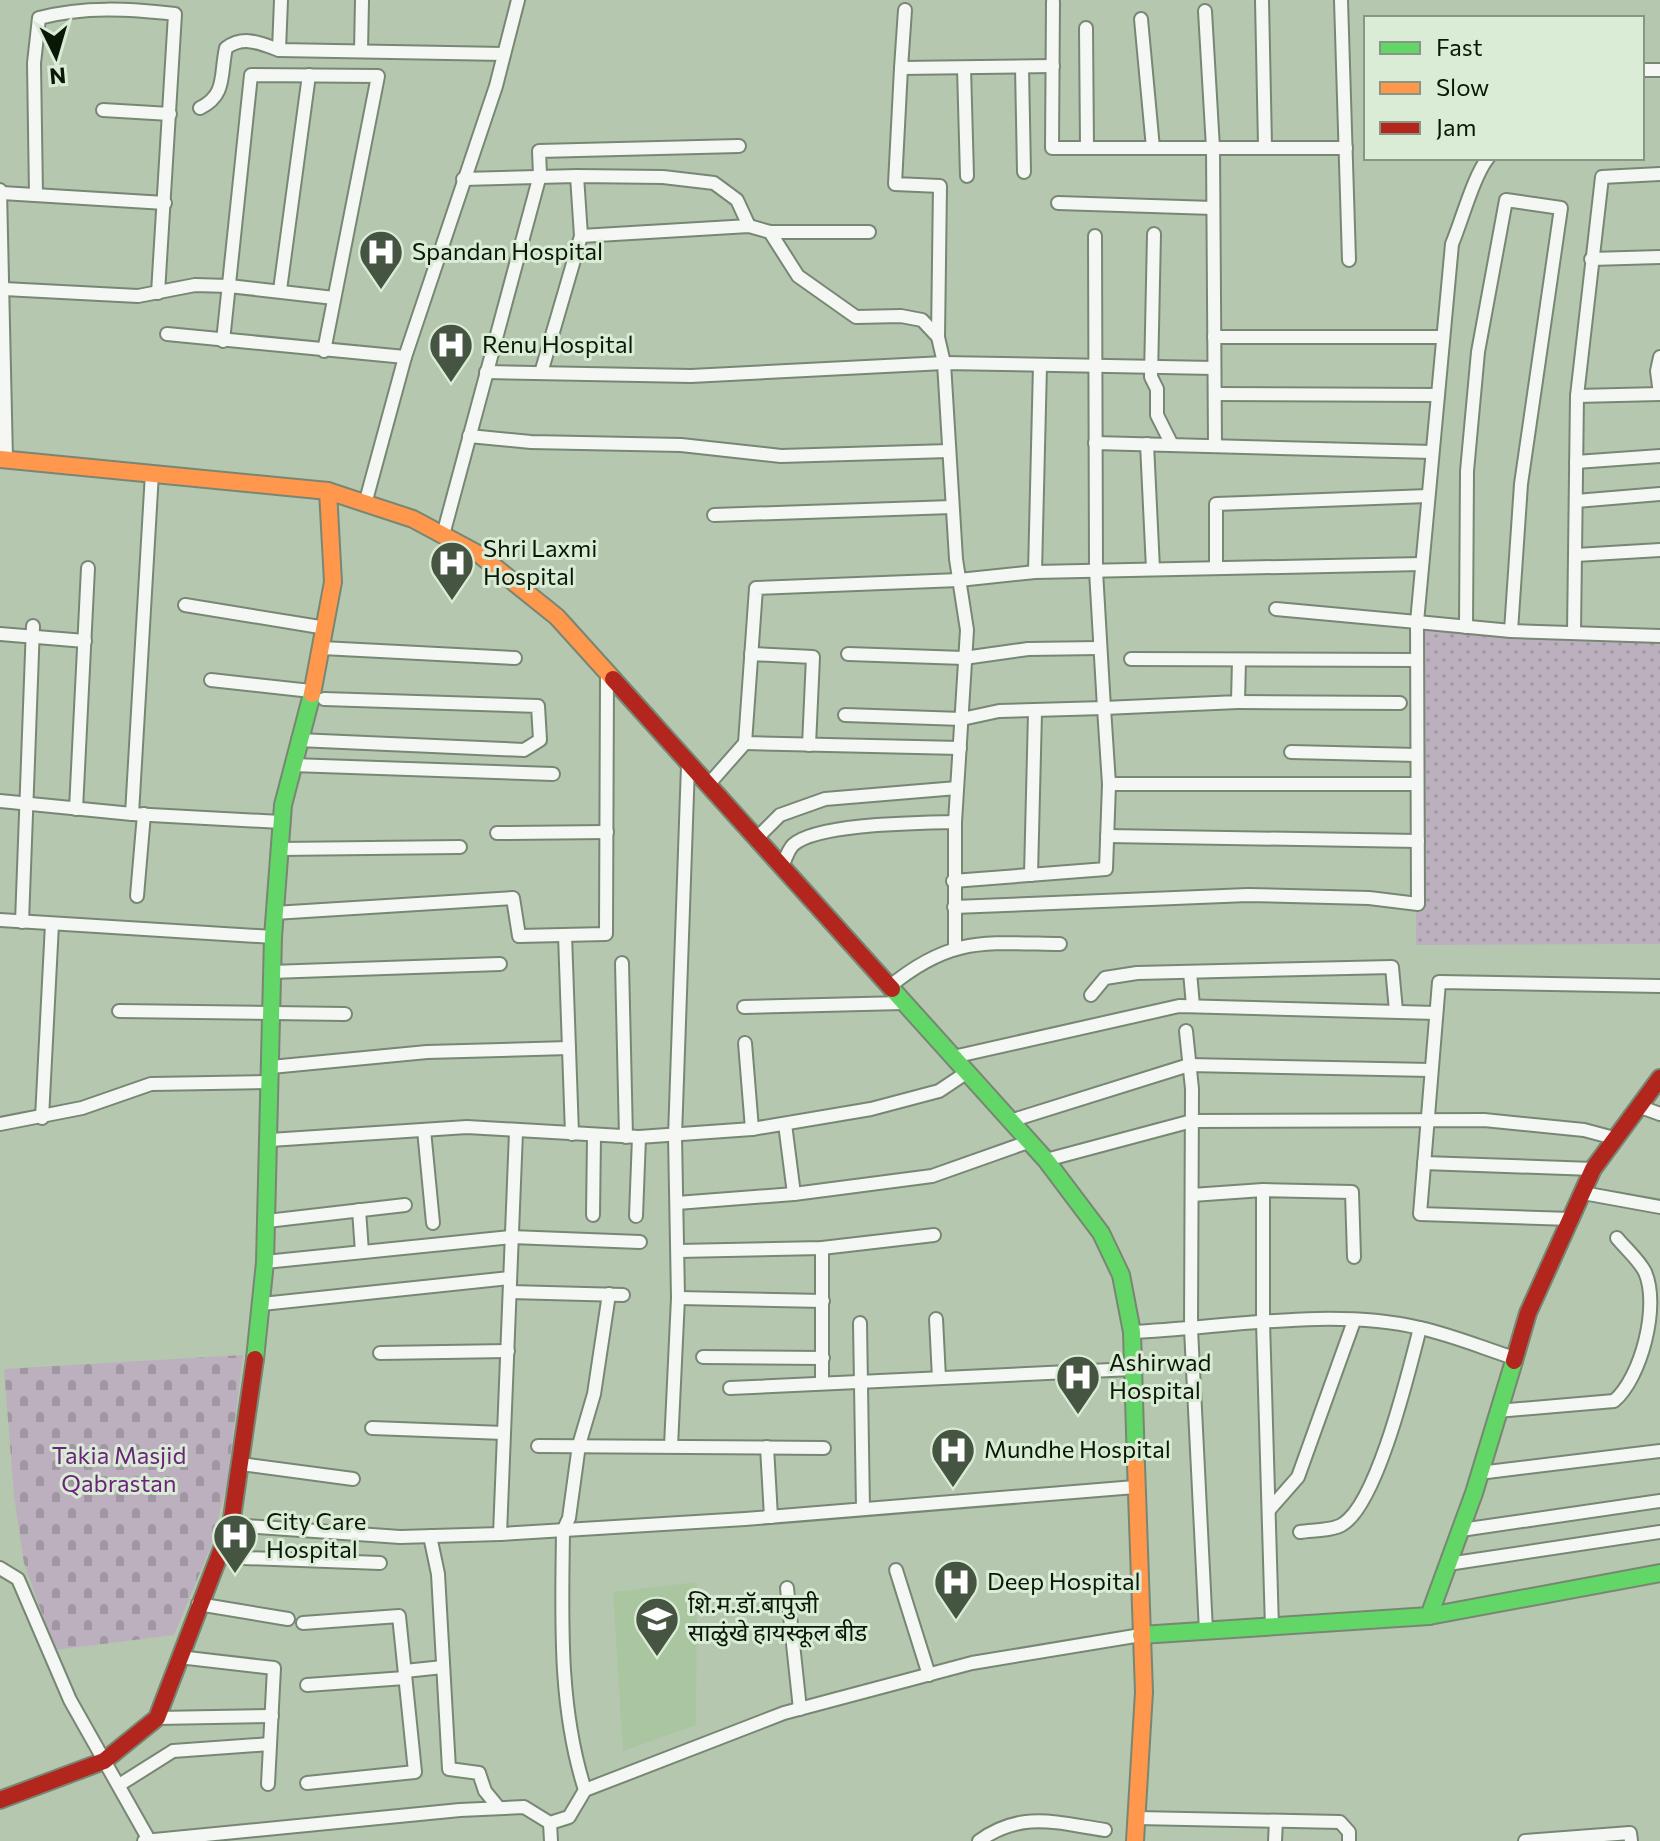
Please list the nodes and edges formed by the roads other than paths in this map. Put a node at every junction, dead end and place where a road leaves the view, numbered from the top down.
1 (281, 0) edge
2 (362, 0) edge
3 (518, 0) edge
4 (1262, 0) edge
5 (1341, 0) edge
6 (1053, 2) dead end
7 (86, 5) edge
8 (905, 10) dead end
9 (1205, 11) dead end
10 (1141, 19) dead end
11 (1086, 28) dead end
12 (279, 50) junction
13 (361, 51) junction
14 (504, 54) junction
15 (1053, 66) junction
16 (1022, 67) junction
17 (901, 68) junction
18 (964, 68) junction
19 (309, 75) junction
20 (200, 108) dead end
21 (103, 110) dead end
22 (170, 114) junction
23 (739, 146) dead end
24 (1265, 146) junction
25 (1087, 148) junction
26 (1153, 148) junction
27 (1213, 148) junction
28 (1346, 148) junction
29 (1486, 160) edge
30 (1024, 172) dead end
31 (1660, 174) edge
32 (540, 175) junction
33 (577, 176) junction
34 (967, 176) dead end
35 (463, 179) junction
36 (1, 191) edge
37 (36, 195) junction
38 (165, 203) junction
39 (1058, 203) dead end
40 (1213, 208) junction
41 (749, 226) junction
42 (770, 232) junction
43 (869, 232) dead end
44 (1154, 234) dead end
45 (581, 236) junction
46 (1095, 236) dead end
47 (1660, 257) edge
48 (1591, 259) junction
49 (1349, 260) dead end
50 (229, 286) junction
51 (4, 289) junction
52 (280, 290) junction
53 (158, 293) junction
54 (334, 298) junction
55 (167, 334) dead end
56 (938, 337) junction
57 (1214, 337) junction
58 (1443, 337) junction
59 (223, 341) junction
60 (324, 351) junction
61 (405, 357) junction
62 (1660, 357) edge
63 (944, 363) junction
64 (1040, 365) junction
65 (1095, 365) junction
66 (1152, 366) junction
67 (1214, 368) junction
68 (486, 372) junction
69 (541, 373) junction
70 (1215, 394) junction
71 (1660, 394) edge
72 (1438, 395) junction
73 (1577, 396) junction
74 (469, 436) junction
75 (1095, 443) junction
76 (1147, 444) junction
77 (1172, 445) junction
78 (1215, 446) junction
79 (949, 451) junction
80 (1432, 452) junction
81 (1660, 456) edge
82 (3, 460) edge
83 (1576, 462) junction
84 (152, 473) junction
85 (328, 491) junction
86 (1660, 494) edge
87 (1428, 496) junction
88 (1576, 501) junction
89 (365, 504) junction
90 (952, 507) junction
91 (714, 515) dead end
92 (443, 535) junction
93 (1660, 550) edge
94 (1576, 555) junction
95 (1422, 564) junction
96 (88, 568) dead end
97 (1216, 568) junction
98 (1153, 569) junction
99 (1096, 571) junction
100 (1035, 572) junction
101 (959, 580) junction
102 (185, 605) dead end
103 (1276, 609) dead end
104 (1417, 622) junction
105 (1466, 627) junction
106 (326, 628) junction
107 (33, 631) junction
108 (1511, 631) junction
109 (1574, 633) junction
110 (0, 634) edge
111 (1660, 636) edge
112 (85, 641) junction
113 (322, 648) junction
114 (1099, 648) junction
115 (751, 654) junction
116 (848, 654) dead end
117 (515, 658) dead end
118 (964, 658) junction
119 (1131, 659) dead end
120 (1239, 660) junction
121 (1417, 660) junction
122 (607, 673) junction
123 (211, 680) dead end
124 (318, 695) junction
125 (1238, 702) junction
126 (1400, 703) dead end
127 (1104, 708) junction
128 (1035, 712) junction
129 (845, 715) dead end
130 (962, 719) junction
131 (298, 740) junction
132 (745, 743) junction
133 (809, 745) junction
134 (960, 748) junction
135 (1291, 752) dead end
136 (1417, 755) junction
137 (688, 762) junction
138 (292, 765) junction
139 (553, 774) dead end
140 (1109, 784) junction
141 (1417, 784) junction
142 (708, 785) junction
143 (957, 788) junction
144 (0, 801) edge
145 (27, 804) junction
146 (76, 809) junction
147 (138, 814) junction
148 (281, 822) junction
149 (955, 822) junction
150 (607, 832) junction
151 (497, 833) dead end
152 (1107, 836) junction
153 (756, 839) junction
154 (1418, 841) junction
155 (460, 847) dead end
156 (279, 849) junction
157 (782, 867) junction
158 (1031, 875) junction
159 (953, 881) junction
160 (137, 896) dead end
161 (954, 907) junction
162 (274, 913) junction
163 (0, 920) edge
164 (22, 922) junction
165 (52, 924) junction
166 (565, 935) junction
167 (273, 937) junction
168 (1060, 944) dead end
169 (955, 948) junction
170 (622, 963) dead end
171 (500, 964) dead end
172 (271, 972) junction
173 (1190, 972) junction
174 (1660, 986) edge
175 (889, 987) junction
176 (1091, 995) dead end
177 (903, 1003) junction
178 (1193, 1006) junction
179 (744, 1007) dead end
180 (119, 1011) dead end
181 (271, 1011) junction
182 (1396, 1011) junction
183 (1436, 1013) junction
184 (345, 1014) dead end
185 (1186, 1031) dead end
186 (745, 1043) dead end
187 (569, 1048) junction
188 (952, 1057) junction
189 (1189, 1065) junction
190 (1431, 1070) junction
191 (966, 1073) junction
192 (270, 1075) junction
193 (1660, 1078) edge
194 (1638, 1106) junction
195 (1660, 1114) edge
196 (42, 1118) junction
197 (1428, 1118) junction
198 (1010, 1121) junction
199 (1192, 1121) junction
200 (0, 1124) edge
201 (785, 1124) junction
202 (752, 1129) junction
203 (424, 1130) junction
204 (516, 1132) junction
205 (572, 1134) junction
206 (594, 1136) junction
207 (675, 1136) junction
208 (632, 1137) junction
209 (1614, 1138) junction
210 (270, 1140) junction
211 (1028, 1142) junction
212 (1046, 1160) junction
213 (1424, 1163) junction
214 (1593, 1169) junction
215 (1263, 1190) junction
216 (1583, 1193) junction
217 (794, 1194) junction
218 (1192, 1195) junction
219 (677, 1203) junction
220 (405, 1205) dead end
221 (1660, 1207) edge
222 (359, 1210) junction
223 (593, 1215) dead end
224 (636, 1216) dead end
225 (1571, 1219) junction
226 (267, 1221) junction
227 (433, 1223) dead end
228 (934, 1235) dead end
229 (511, 1237) junction
230 (1617, 1238) dead end
231 (640, 1242) dead end
232 (822, 1248) junction
233 (678, 1251) junction
234 (362, 1252) junction
235 (1354, 1257) dead end
236 (265, 1262) junction
237 (510, 1278) junction
238 (510, 1292) junction
239 (609, 1294) junction
240 (623, 1295) dead end
241 (678, 1298) junction
242 (823, 1301) junction
243 (262, 1304) junction
244 (936, 1319) dead end
245 (1354, 1321) junction
246 (1263, 1322) junction
247 (860, 1323) dead end
248 (1420, 1328) junction
249 (1191, 1329) junction
250 (1132, 1332) junction
251 (508, 1351) junction
252 (380, 1353) dead end
253 (703, 1357) dead end
254 (823, 1358) junction
255 (1514, 1358) junction
256 (1132, 1369) junction
257 (939, 1378) junction
258 (862, 1381) junction
259 (822, 1383) junction
260 (730, 1388) dead end
261 (1497, 1411) junction
262 (372, 1428) dead end
263 (504, 1433) junction
264 (579, 1445) junction
265 (538, 1446) dead end
266 (671, 1446) junction
267 (767, 1447) junction
268 (824, 1448) dead end
269 (1660, 1451) edge
270 (241, 1464) junction
271 (1479, 1473) junction
272 (353, 1479) dead end
273 (1135, 1487) junction
274 (1660, 1501) edge
275 (863, 1509) junction
276 (1269, 1510) junction
277 (771, 1517) junction
278 (231, 1525) junction
279 (1461, 1530) junction
280 (563, 1531) junction
281 (1300, 1532) dead end
282 (1660, 1532) edge
283 (500, 1534) junction
284 (430, 1536) junction
285 (217, 1557) junction
286 (380, 1563) dead end
287 (1448, 1564) junction
288 (0, 1568) edge
289 (896, 1570) dead end
290 (1660, 1573) edge
291 (787, 1588) dead end
292 (198, 1604) junction
293 (1429, 1616) junction
294 (288, 1619) dead end
295 (303, 1623) dead end
296 (1272, 1628) junction
297 (1206, 1631) junction
298 (1141, 1635) junction
299 (179, 1657) junction
300 (443, 1667) junction
301 (405, 1675) junction
302 (929, 1675) junction
303 (307, 1685) dead end
304 (800, 1709) junction
305 (272, 1716) junction
306 (157, 1718) junction
307 (270, 1744) junction
308 (104, 1761) junction
309 (307, 1783) dead end
310 (268, 1784) dead end
311 (119, 1785) junction
312 (585, 1790) junction
313 (0, 1800) edge
314 (499, 1808) junction
315 (1137, 1818) junction
316 (1276, 1821) junction
317 (550, 1823) junction
318 (1105, 1830) dead end
319 (213, 1839) edge
320 (146, 1841) edge
321 (551, 1841) edge
322 (979, 1841) edge
323 (1135, 1841) edge
324 (1275, 1841) edge
325 (1349, 1841) edge
326 (1525, 1841) edge
327 (1631, 1841) edge

1 - 12 street
2 - 13 street
3 - 14 street
4 - 24 street
5 - 28 street
6 - 15 street
7 - 22 street
7 - 37 street
8 - 17 street
9 - 27 street
10 - 26 street
11 - 25 street
12 - 13 street
12 - 20 street
13 - 14 street
14 - 35 street
15 - 16 street
15 - 25 street
16 - 18 street
16 - 30 street
17 - 18 street
17 - 56 street
18 - 34 street
19 - 50 street
19 - 52 street
19 - 54 street
21 - 22 street
22 - 38 street
23 - 32 street
24 - 27 street
24 - 28 street
25 - 26 street
26 - 27 street
27 - 40 street
28 - 49 street
29 - 58 street
31 - 48 street
32 - 33 street
32 - 35 street
32 - 68 street
33 - 41 street
33 - 45 street
35 - 61 street
36 - 37 street
36 - 51 street
37 - 38 street
38 - 53 street
39 - 40 street
40 - 57 street
41 - 42 street
41 - 45 street
42 - 43 street
42 - 56 street
44 - 66 street
45 - 69 street
46 - 65 street
47 - 48 street
48 - 73 street
50 - 52 street
50 - 53 street
50 - 59 street
51 - 53 street
51 - 82 street
52 - 54 street
54 - 60 street
55 - 59 street
56 - 63 street
57 - 58 street
57 - 67 street
58 - 72 street
59 - 60 street
60 - 61 street
61 - 89 street
62 - 71 street
63 - 64 street
63 - 69 street
63 - 79 street
64 - 65 street
64 - 100 street
65 - 66 street
65 - 75 street
66 - 67 street
66 - 77 street
67 - 70 street
68 - 69 street
68 - 74 street
70 - 72 street
70 - 78 street
71 - 73 street
72 - 80 street
73 - 83 street
74 - 79 street
74 - 92 street
75 - 76 street
75 - 99 street
76 - 77 street
76 - 98 street
77 - 78 street
78 - 80 street
79 - 90 street
80 - 87 street
81 - 83 street
82 - 84 main road
83 - 88 street
84 - 85 main road
84 - 147 street
85 - 89 main road
85 - 106 main road
86 - 88 street
87 - 95 street
87 - 97 street
88 - 94 street
89 - 92 main road
90 - 91 street
90 - 101 street
92 - 122 main road
93 - 94 street
94 - 109 street
95 - 97 street
95 - 104 street
96 - 112 street
97 - 98 street
98 - 99 street
99 - 100 street
99 - 114 street
100 - 101 street
101 - 115 street
101 - 118 street
102 - 106 street
103 - 104 street
104 - 105 street
104 - 121 street
105 - 108 street
105 - 108 street
106 - 113 main road
107 - 110 street
107 - 112 street
107 - 145 street
108 - 109 street
109 - 111 street
112 - 146 street
113 - 117 street
113 - 124 main road
114 - 118 street
114 - 127 street
115 - 132 street
115 - 133 street
116 - 118 street
118 - 130 street
119 - 120 street
120 - 121 street
120 - 125 street
121 - 136 street
122 - 137 main road
122 - 150 street
123 - 124 street
124 - 131 main road
124 - 131 street
125 - 126 street
125 - 127 street
127 - 128 street
127 - 140 street
128 - 130 street
128 - 158 street
129 - 130 street
130 - 134 street
131 - 138 main road
132 - 133 street
132 - 142 street
133 - 134 street
134 - 143 street
135 - 136 street
136 - 141 street
137 - 142 main road
137 - 207 street
138 - 139 street
138 - 148 main road
140 - 141 street
140 - 152 street
141 - 154 street
142 - 153 main road
143 - 149 street
143 - 153 street
144 - 145 street
145 - 146 street
145 - 164 street
146 - 147 street
147 - 148 street
147 - 160 street
148 - 156 main road
149 - 157 street
149 - 159 street
150 - 151 street
150 - 166 street
152 - 154 street
152 - 158 street
153 - 157 main road
154 - 161 street
155 - 156 street
156 - 162 main road
157 - 175 main road
158 - 159 street
159 - 161 street
161 - 169 street
162 - 166 street
162 - 167 main road
163 - 164 street
164 - 165 street
165 - 167 street
165 - 196 street
166 - 187 street
167 - 172 main road
168 - 169 street
169 - 175 street
170 - 208 street
171 - 172 street
172 - 181 main road
173 - 176 street
173 - 178 street
173 - 182 street
174 - 183 street
175 - 177 main road
177 - 179 street
177 - 188 main road
178 - 182 street
178 - 188 street
180 - 181 street
181 - 184 street
181 - 192 main road
182 - 183 street
183 - 190 street
185 - 189 street
186 - 202 street
187 - 192 street
187 - 205 street
188 - 191 main road
189 - 190 street
189 - 198 street
189 - 199 street
190 - 197 street
191 - 198 main road
191 - 201 street
192 - 196 street
192 - 210 main road
193 - 194 main road
194 - 195 street
194 - 209 main road
196 - 200 street
197 - 199 street
197 - 209 street
197 - 213 street
198 - 211 main road
199 - 212 street
199 - 218 street
201 - 202 street
201 - 217 street
202 - 207 street
203 - 204 street
203 - 210 street
203 - 227 street
204 - 205 street
204 - 229 street
205 - 206 street
206 - 208 street
206 - 223 street
207 - 208 street
207 - 219 street
208 - 224 street
209 - 214 main road
210 - 226 main road
211 - 212 main road
211 - 217 street
212 - 250 main road
213 - 214 street
213 - 225 street
214 - 216 main road
215 - 218 street
215 - 235 street
215 - 246 street
216 - 221 street
216 - 225 main road
217 - 219 street
218 - 249 street
219 - 233 street
220 - 222 street
222 - 226 street
222 - 234 street
225 - 255 main road
226 - 236 main road
228 - 232 street
229 - 231 street
229 - 234 street
229 - 237 street
230 - 261 street
232 - 233 street
232 - 242 street
233 - 241 street
234 - 236 street
236 - 243 main road
237 - 238 street
237 - 243 street
238 - 239 street
238 - 251 street
239 - 240 street
239 - 264 street
241 - 242 street
241 - 266 street
242 - 254 street
243 - 270 main road
244 - 257 street
245 - 246 street
245 - 248 street
245 - 276 street
246 - 249 street
246 - 276 street
247 - 258 street
248 - 255 street
248 - 281 street
249 - 250 street
249 - 297 street
250 - 256 main road
251 - 252 street
251 - 263 street
253 - 254 street
254 - 259 street
255 - 261 main road
256 - 257 street
256 - 273 main road
257 - 258 street
258 - 259 street
258 - 275 street
259 - 260 street
261 - 271 main road
262 - 263 street
263 - 283 street
264 - 265 street
264 - 266 street
264 - 280 street
266 - 267 street
267 - 268 street
267 - 277 street
269 - 271 street
270 - 272 street
270 - 278 main road
271 - 279 main road
273 - 275 street
273 - 298 main road
274 - 279 street
275 - 277 street
276 - 296 street
277 - 280 street
278 - 284 street
278 - 285 main road
279 - 287 main road
280 - 283 street
280 - 312 street
282 - 287 street
283 - 284 street
284 - 300 street
285 - 286 street
285 - 292 main road
287 - 293 main road
288 - 308 street
289 - 302 street
290 - 293 main road
291 - 304 street
292 - 294 street
292 - 299 main road
293 - 296 main road
295 - 301 street
296 - 297 main road
297 - 298 main road
298 - 302 street
298 - 315 main road
299 - 305 street
299 - 306 main road
300 - 301 street
300 - 314 street
301 - 303 street
301 - 309 street
302 - 304 street
304 - 312 street
305 - 306 street
305 - 307 street
306 - 308 main road
307 - 310 street
307 - 311 street
308 - 311 street
308 - 313 main road
311 - 320 street
312 - 317 street
314 - 317 street
314 - 319 street
315 - 316 street
315 - 323 main road
316 - 324 street
316 - 325 street
317 - 321 street
318 - 322 street
319 - 320 street
326 - 327 street

